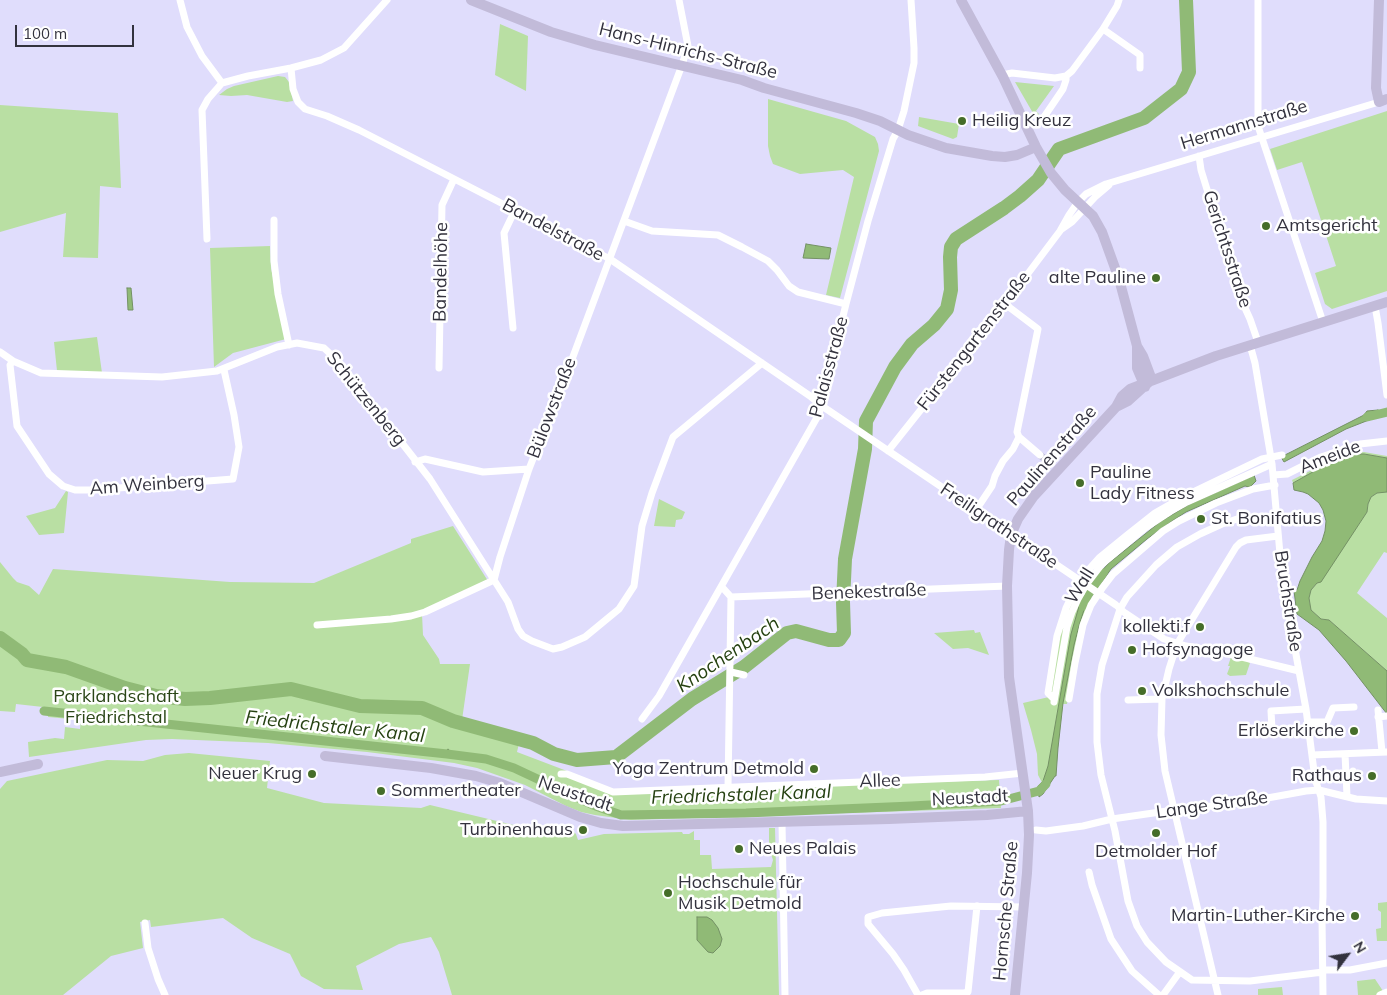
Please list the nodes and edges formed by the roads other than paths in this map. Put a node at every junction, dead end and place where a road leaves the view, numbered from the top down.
1 (180, 0) edge
2 (387, 0) edge
3 (471, 0) edge
4 (679, 0) edge
5 (911, 0) edge
6 (961, 0) edge
7 (1119, 0) edge
8 (1258, 0) edge
9 (1379, 0) edge
10 (1104, 29) junction
11 (682, 65) junction
12 (291, 68) junction
13 (1140, 68) dead end
14 (1002, 75) junction
15 (1066, 76) junction
16 (222, 84) junction
17 (1383, 100) edge
18 (1044, 117) dead end
19 (898, 130) junction
20 (1262, 137) junction
21 (1036, 147) junction
22 (1199, 156) junction
23 (454, 179) junction
24 (1082, 204) junction
25 (515, 210) junction
26 (274, 220) dead end
27 (624, 221) junction
28 (207, 239) dead end
29 (610, 259) junction
30 (1387, 302) edge
31 (846, 304) junction
32 (1005, 304) junction
33 (1375, 306) junction
34 (1323, 322) junction
35 (513, 328) dead end
36 (1254, 343) junction
37 (289, 345) junction
38 (0, 352) edge
39 (13, 361) junction
40 (762, 363) junction
41 (439, 368) dead end
42 (224, 370) junction
43 (1386, 377) edge
44 (1147, 383) junction
45 (1387, 395) edge
46 (822, 406) junction
47 (1019, 437) junction
48 (1387, 441) edge
49 (888, 451) junction
50 (1040, 455) tunnel mouth
51 (1282, 455) dead end
52 (1271, 460) junction
53 (415, 462) junction
54 (529, 469) junction
55 (1273, 475) junction
56 (1275, 487) junction
57 (976, 510) junction
58 (1277, 516) junction
59 (1011, 535) junction
60 (1278, 536) junction
61 (494, 580) junction
62 (1085, 584) junction
63 (1007, 586) junction
64 (722, 587) junction
65 (1097, 592) junction
66 (731, 597) junction
67 (1120, 609) junction
68 (317, 625) dead end
69 (1177, 644) junction
70 (1299, 671) junction
71 (730, 672) junction
72 (744, 675) dead end
73 (1070, 699) dead end
74 (1128, 700) dead end
75 (1162, 700) junction
76 (1054, 702) dead end
77 (1354, 707) dead end
78 (1306, 709) junction
79 (1387, 716) edge
80 (642, 719) dead end
81 (1308, 722) junction
82 (1272, 729) dead end
83 (1384, 752) edge
84 (1345, 754) junction
85 (1312, 755) junction
86 (325, 756) dead end
87 (38, 764) dead end
88 (0, 772) edge
89 (1023, 773) junction
90 (561, 774) dead end
91 (728, 787) junction
92 (1319, 790) junction
93 (1347, 796) junction
94 (1387, 801) edge
95 (1174, 810) junction
96 (1028, 811) junction
97 (1112, 819) junction
98 (782, 822) junction
99 (1033, 830) junction
100 (1089, 872) dead end
101 (977, 906) junction
102 (1024, 908) junction
103 (145, 923) dead end
104 (1387, 963) edge
105 (1323, 971) junction
106 (1179, 973) junction
107 (1216, 980) junction
108 (1387, 992) edge
109 (165, 995) edge
110 (785, 995) edge
111 (920, 995) edge
112 (1015, 995) edge
113 (1159, 995) edge
114 (1163, 995) edge
115 (1218, 995) edge
116 (1323, 995) edge
117 (1380, 995) edge

1 - 16 street
2 - 12 street
3 - 11 main road, Hans-Hinrichs-Straße
4 - 11 street, Bülowstraße
5 - 19 street, Palaisstraße
6 - 14 main road
7 - 10 street
8 - 20 street
9 - 17 main road
10 - 13 street
10 - 15 street
11 - 19 main road, Hans-Hinrichs-Straße
11 - 27 street, Bülowstraße
12 - 16 street
12 - 23 street, Bandelstraße
14 - 15 street
14 - 21 main road
15 - 18 street
16 - 28 street
17 - 20 street, Hermannstraße
19 - 21 main road, Hans-Hinrichs-Straße
19 - 31 street, Palaisstraße
20 - 22 street, Hermannstraße
20 - 34 street
21 - 24 main road
22 - 24 street, Hermannstraße
22 - 36 street, Gerichtsstraße
23 - 25 street, Bandelstraße
23 - 41 street, Bandelhöhe
24 - 32 street, Fürstengartenstraße
24 - 44 main road
25 - 29 street, Bandelstraße
25 - 35 street
26 - 37 street
27 - 29 street, Bülowstraße
27 - 31 street
29 - 40 street, Bandelstraße
29 - 54 street, Bülowstraße
30 - 33 main road, Paulinenstraße
31 - 46 street, Palaisstraße
32 - 47 street
32 - 49 street, Fürstengartenstraße
33 - 34 main road, Paulinenstraße
33 - 43 street
34 - 36 main road, Paulinenstraße
36 - 44 main road, Paulinenstraße
36 - 52 street, Bruchstraße
37 - 42 street, Schützenberg
37 - 53 street, Schützenberg
38 - 39 street, Schützenberg
39 - 42 street, Schützenberg
39 - 42 street, Am Weinberg
40 - 46 street, Bandelstraße
40 - 61 street, Schützenberg
43 - 45 street
44 - 59 main road, Paulinenstraße
46 - 49 street, Freiligrathstraße
46 - 64 street, Palaisstraße
47 - 50 street
47 - 57 street
48 - 55 street, Ameide
49 - 57 street, Freiligrathstraße
51 - 52 street, Wall
52 - 55 street, Bruchstraße
52 - 62 street, Wall
53 - 54 street
53 - 61 street, Schützenberg
54 - 61 street, Bülowstraße
55 - 56 street, Bruchstraße
56 - 58 street, Bruchstraße
56 - 65 street
57 - 59 street, Freiligrathstraße
58 - 60 street, Bruchstraße
58 - 67 street
59 - 62 street, Freiligrathstraße
59 - 63 main road, Paulinenstraße
60 - 69 street
60 - 70 street, Bruchstraße
61 - 68 street
62 - 65 street, Freiligrathstraße
62 - 76 street, Wall
63 - 66 street, Benekestraße
63 - 89 main road, Paulinenstraße
64 - 66 street
64 - 80 street, Palaisstraße
65 - 67 street, Freiligrathstraße
65 - 73 street
66 - 71 street
67 - 69 street, Freiligrathstraße
67 - 97 street
69 - 70 street, Freiligrathstraße
69 - 75 street
70 - 78 street, Bruchstraße
71 - 72 street
71 - 91 street
74 - 75 street
75 - 95 street
77 - 81 street
78 - 81 street, Bruchstraße
78 - 82 street
79 - 83 street
81 - 85 street, Bruchstraße
83 - 84 street
84 - 85 street
84 - 93 street
85 - 92 street, Bruchstraße
86 - 98 main road, Neustadt
87 - 88 main road
89 - 91 street, Allee
89 - 96 main road, Hornsche Straße
90 - 91 street, Allee
92 - 93 street, Lange Straße
92 - 95 street, Lange Straße
92 - 105 street, Bruchstraße
93 - 94 street, Lange Straße
95 - 97 street, Lange Straße
95 - 107 street
96 - 98 main road, Neustadt
96 - 99 main road, Hornsche Straße
97 - 99 street, Lange Straße
97 - 106 street
98 - 110 street
99 - 102 main road, Hornsche Straße
100 - 113 street
101 - 102 street
101 - 111 street
101 - 111 street
102 - 112 main road, Hornsche Straße
103 - 109 street
104 - 105 street
105 - 107 street
105 - 116 street, Bruchstraße
106 - 107 street
106 - 114 street
107 - 115 street
108 - 117 street

